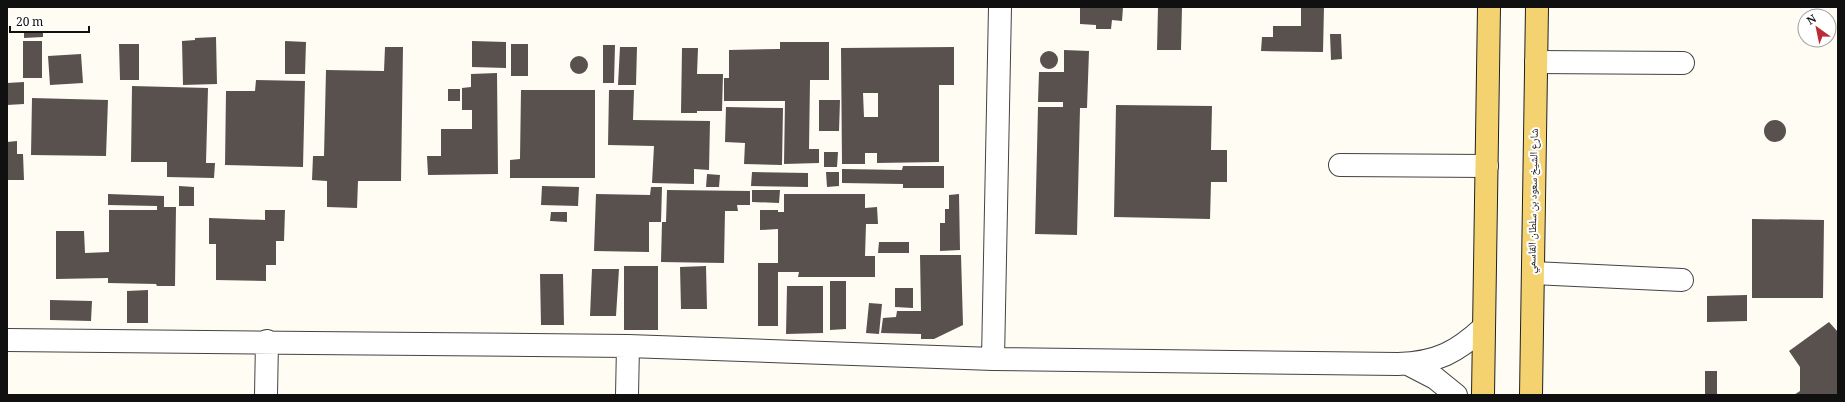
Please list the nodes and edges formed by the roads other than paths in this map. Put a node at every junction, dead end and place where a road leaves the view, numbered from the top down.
1 (1000, 7) edge
2 (1489, 7) edge
3 (1537, 7) edge
4 (1536, 62) junction
5 (1682, 63) dead end
6 (1340, 165) dead end
7 (1487, 166) junction
8 (1533, 273) junction
9 (1682, 280) dead end
10 (1484, 327) junction
11 (7, 340) edge
12 (267, 341) junction
13 (628, 346) junction
14 (993, 359) junction
15 (1408, 364) junction
16 (266, 395) edge
17 (627, 395) edge
18 (1456, 395) edge
19 (1483, 395) edge
20 (1531, 395) edge

1 - 14 street
2 - 7 main road
3 - 4 main road, شارع الشيخ سعود بن سلطان القاسمي
4 - 5 street
4 - 8 main road, شارع الشيخ سعود بن سلطان القاسمي
6 - 7 street
7 - 10 main road
8 - 9 street
8 - 20 main road, شارع الشيخ سعود بن سلطان القاسمي
10 - 15 street
10 - 19 main road
11 - 12 street
12 - 13 street
12 - 16 street
13 - 14 street
13 - 17 street
14 - 15 street
15 - 18 street

